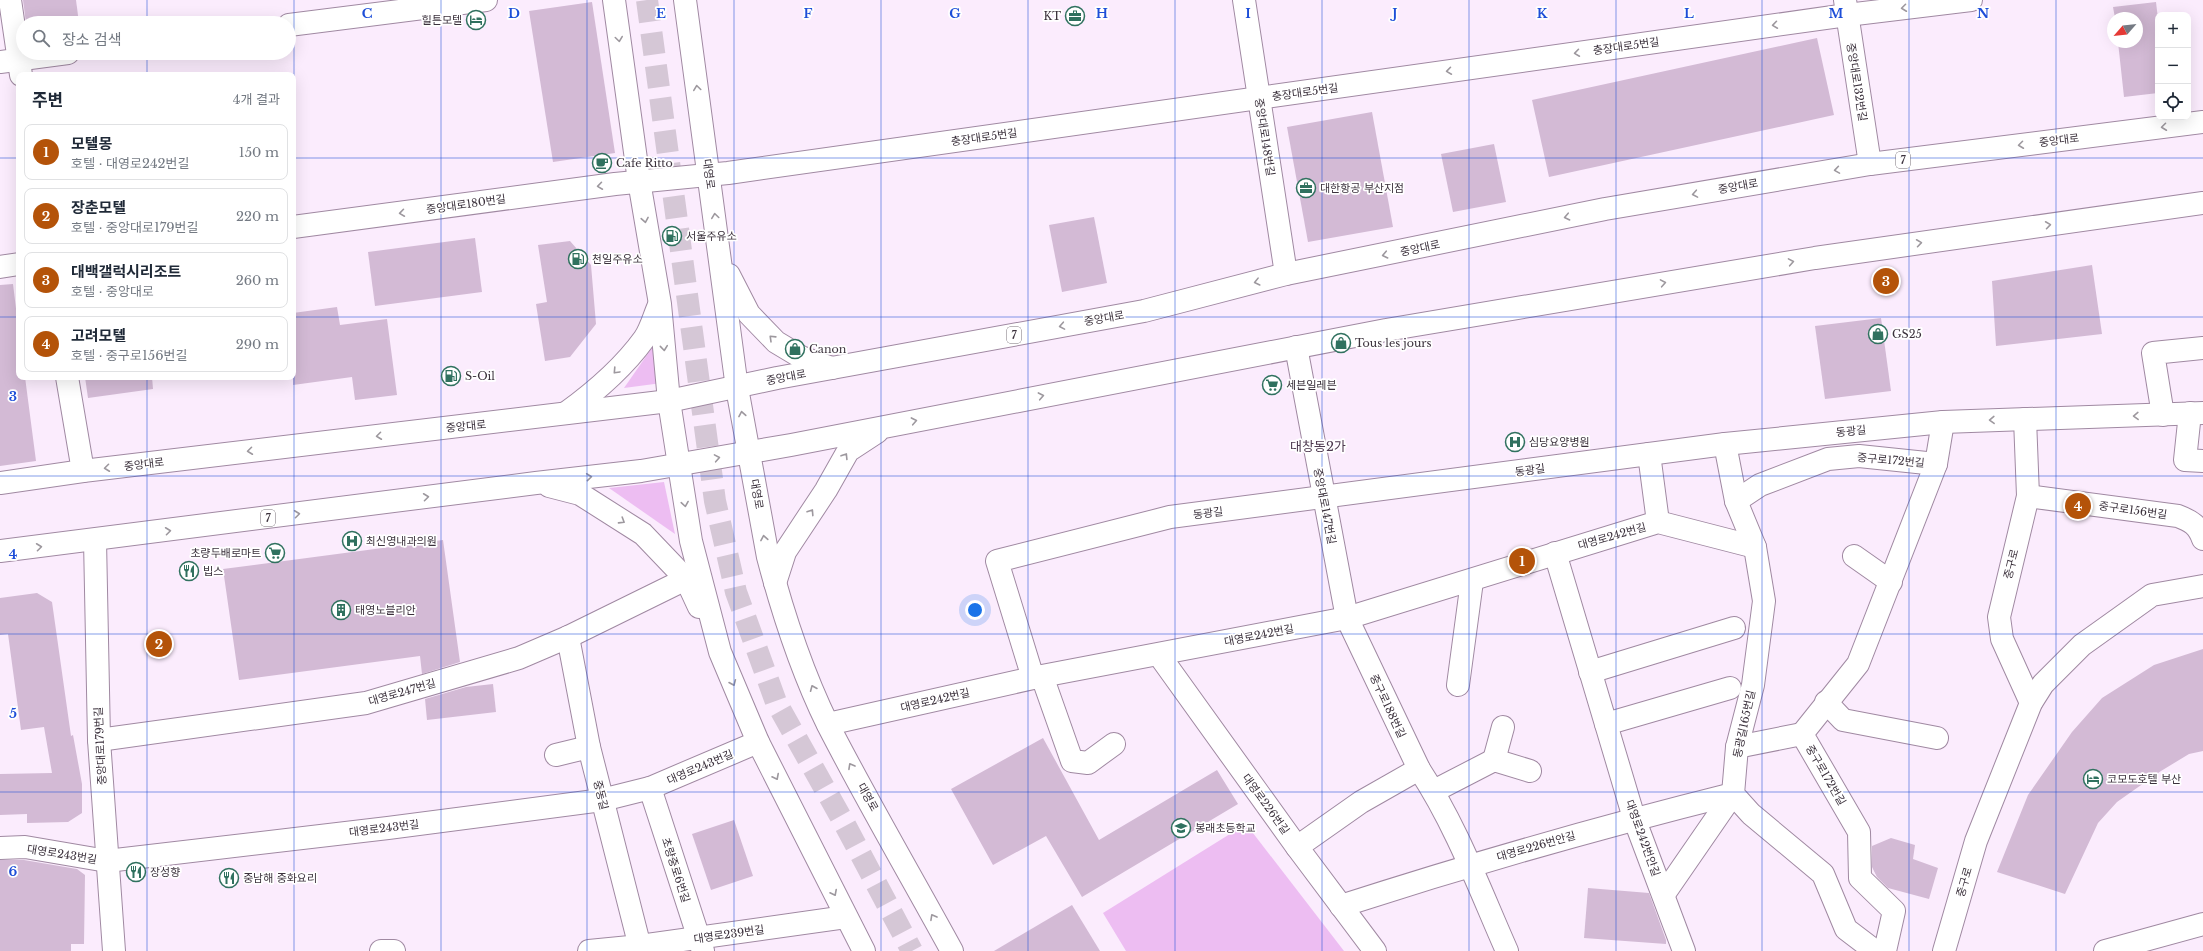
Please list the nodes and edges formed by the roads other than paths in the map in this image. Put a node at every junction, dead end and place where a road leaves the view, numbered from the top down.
1 (10, 0) edge
2 (486, 0) edge
3 (614, 0) edge
4 (684, 0) edge
5 (1244, 0) edge
6 (1971, 0) edge
7 (1846, 8) edge
8 (296, 24) edge
9 (36, 60) edge
10 (13, 65) edge
11 (1259, 98) junction
12 (2203, 122) edge
13 (1870, 164) junction
14 (709, 176) junction
15 (639, 181) junction
16 (2203, 203) edge
17 (296, 227) edge
18 (722, 261) junction
19 (16, 264) edge
20 (0, 267) edge
21 (1286, 274) junction
22 (660, 304) junction
23 (1296, 347) junction
24 (2203, 348) edge
25 (832, 368) junction
26 (68, 380) edge
27 (738, 388) junction
28 (669, 401) junction
29 (2197, 413) edge
30 (565, 414) junction
31 (2163, 415) junction
32 (2025, 419) junction
33 (1943, 422) junction
34 (886, 426) junction
35 (1725, 444) junction
36 (749, 453) junction
37 (1649, 454) junction
38 (2203, 461) edge
39 (1936, 464) junction
40 (679, 465) junction
41 (83, 471) junction
42 (0, 483) edge
43 (536, 483) junction
44 (2028, 496) junction
45 (1324, 498) junction
46 (1736, 501) junction
47 (1658, 522) junction
48 (2203, 539) edge
49 (95, 540) junction
50 (1754, 547) junction
51 (0, 551) edge
52 (1555, 553) junction
53 (1854, 556) dead end
54 (686, 579) junction
55 (1472, 581) junction
56 (1890, 582) junction
57 (775, 583) junction
58 (2203, 586) edge
59 (1347, 618) junction
60 (1734, 628) dead end
61 (568, 637) junction
62 (720, 652) junction
63 (1159, 655) junction
64 (1590, 672) junction
65 (1037, 677) junction
66 (1458, 685) dead end
67 (1730, 688) dead end
68 (1826, 702) junction
69 (2031, 703) junction
70 (828, 724) junction
71 (1606, 724) junction
72 (1503, 727) dead end
73 (1802, 734) junction
74 (1937, 738) dead end
75 (99, 740) junction
76 (758, 742) junction
77 (1114, 744) dead end
78 (589, 747) junction
79 (1737, 747) junction
80 (556, 755) dead end
81 (1494, 760) junction
82 (1419, 769) junction
83 (1530, 771) dead end
84 (650, 788) junction
85 (1434, 791) junction
86 (1732, 794) junction
87 (602, 800) junction
88 (1634, 818) junction
89 (1297, 847) junction
90 (0, 848) edge
91 (107, 861) junction
92 (1469, 864) junction
93 (1664, 894) junction
94 (1341, 906) junction
95 (846, 917) junction
96 (2203, 924) edge
97 (701, 945) edge
98 (640, 949) edge
99 (114, 951) edge
100 (381, 951) edge
101 (394, 951) edge
102 (589, 951) edge
103 (864, 951) edge
104 (952, 951) edge
105 (1375, 951) edge
106 (1507, 951) edge
107 (1684, 951) edge
108 (1874, 951) edge
109 (1885, 951) edge
110 (1944, 951) edge
111 (2105, 951) edge

1 - 10 street
2 - 8 street
3 -> 15 street
14 -> 4 street, 대영로
5 - 11 street, 중앙대로148번길
6 -> 7 street, 충장대로5번길
7 -> 11 street, 충장대로5번길
7 - 13 street, 중앙대로132번길
9 - 10 street
11 - 14 street, 충장대로5번길
11 - 21 street, 중앙대로148번길
12 -> 13 street, 중앙대로 / 7
13 -> 21 street, 중앙대로 / 7
14 - 15 street, 충장대로5번길
18 -> 14 street, 대영로
15 -> 17 street, 중앙대로180번길
15 -> 22 street
23 -> 16 street, 7
25 -> 18 street
18 - 27 street, 대영로
19 - 20 street
21 -> 25 street, 중앙대로 / 7
22 -> 28 street
22 -> 30 street
34 -> 23 street, 7
23 - 45 street, 중앙대로147번길
24 - 31 street
25 - 27 street, 중앙대로 / 7
26 - 41 street
27 - 28 street, 중앙대로 / 7
36 -> 27 street, 대영로
28 - 30 street, 중앙대로 / 7
28 - 40 street
29 - 31 street, 동광길
29 - 38 street, 동광길
30 -> 41 street, 중앙대로 / 7
31 -> 32 street, 동광길
32 -> 33 street, 동광길
32 - 44 street, 중구로
33 - 35 street, 동광길
33 - 39 street, 중구로172번길
34 - 36 street, 7
57 -> 34 street
35 - 37 street, 동광길
35 - 46 street, 동광길165번길
40 -> 36 street, 7
57 -> 36 street, 대영로
37 - 45 street, 동광길
37 - 47 street
39 - 46 street, 중구로172번길
39 - 56 street, 중구로172번길
43 -> 40 street, 7
40 -> 62 street
41 - 42 street, 중앙대로 / 7
49 -> 43 street, 7
43 -> 54 street
44 - 48 street, 중구로156번길
44 - 69 street, 중구로
45 - 59 street, 중앙대로147번길
45 - 65 street, 동광길
46 - 50 street, 동광길165번길
47 - 50 street, 대영로242번길
47 - 52 street, 대영로242번길
51 -> 49 street, 7
49 - 75 street, 중앙대로179번길
50 - 79 street, 동광길165번길
52 - 55 street, 대영로242번길
52 - 64 street, 대영로242번안길
53 - 56 street
54 - 61 street, 대영로247번길
54 - 62 street
55 - 59 street, 대영로242번길
55 - 66 street
56 - 68 street, 중구로172번길
70 -> 57 street, 대영로
58 - 69 street, 중구로
59 - 63 street, 대영로242번길
59 - 82 street, 중구로188번길
60 - 64 street
61 - 75 street, 대영로247번길
61 - 78 street, 중동길
62 -> 76 street
63 - 65 street, 대영로242번길
63 - 89 street, 대영로226번길
64 - 71 street, 대영로242번안길
65 - 70 street, 대영로242번길
65 - 77 street
67 - 71 street
68 - 73 street, 중구로172번길
68 - 74 street
69 - 110 street, 중구로
104 -> 70 street, 대영로
71 - 88 street, 대영로242번안길
72 - 81 street
73 - 79 street
73 - 109 street, 중구로172번길
75 - 91 street, 중앙대로179번길
76 - 84 street, 대영로243번길
76 -> 95 street
78 - 80 street
78 - 87 street, 중동길
79 - 86 street, 동광길165번길
81 - 83 street
81 - 85 street
82 - 85 street, 중구로188번길
82 - 89 street
84 - 87 street, 대영로243번길
84 - 97 street, 초량중로6번길
85 - 92 street, 중구로188번길
86 - 88 street, 대영로226번안길
86 - 93 street
86 - 108 street
87 - 91 street, 대영로243번길
87 - 98 street, 중동길
88 - 92 street, 대영로226번안길
88 - 93 street, 대영로242번안길
89 - 94 street, 대영로226번길
90 - 91 street, 대영로243번길
91 - 99 street, 중앙대로179번길
92 - 94 street, 대영로226번안길
92 - 106 street, 중구로188번길
93 - 107 street, 대영로242번안길
94 - 105 street, 대영로226번길
95 - 97 street, 대영로239번길
95 - 103 street
96 - 111 street
97 - 98 street, 대영로239번길
98 - 102 street, 대영로239번길
100 - 101 street

